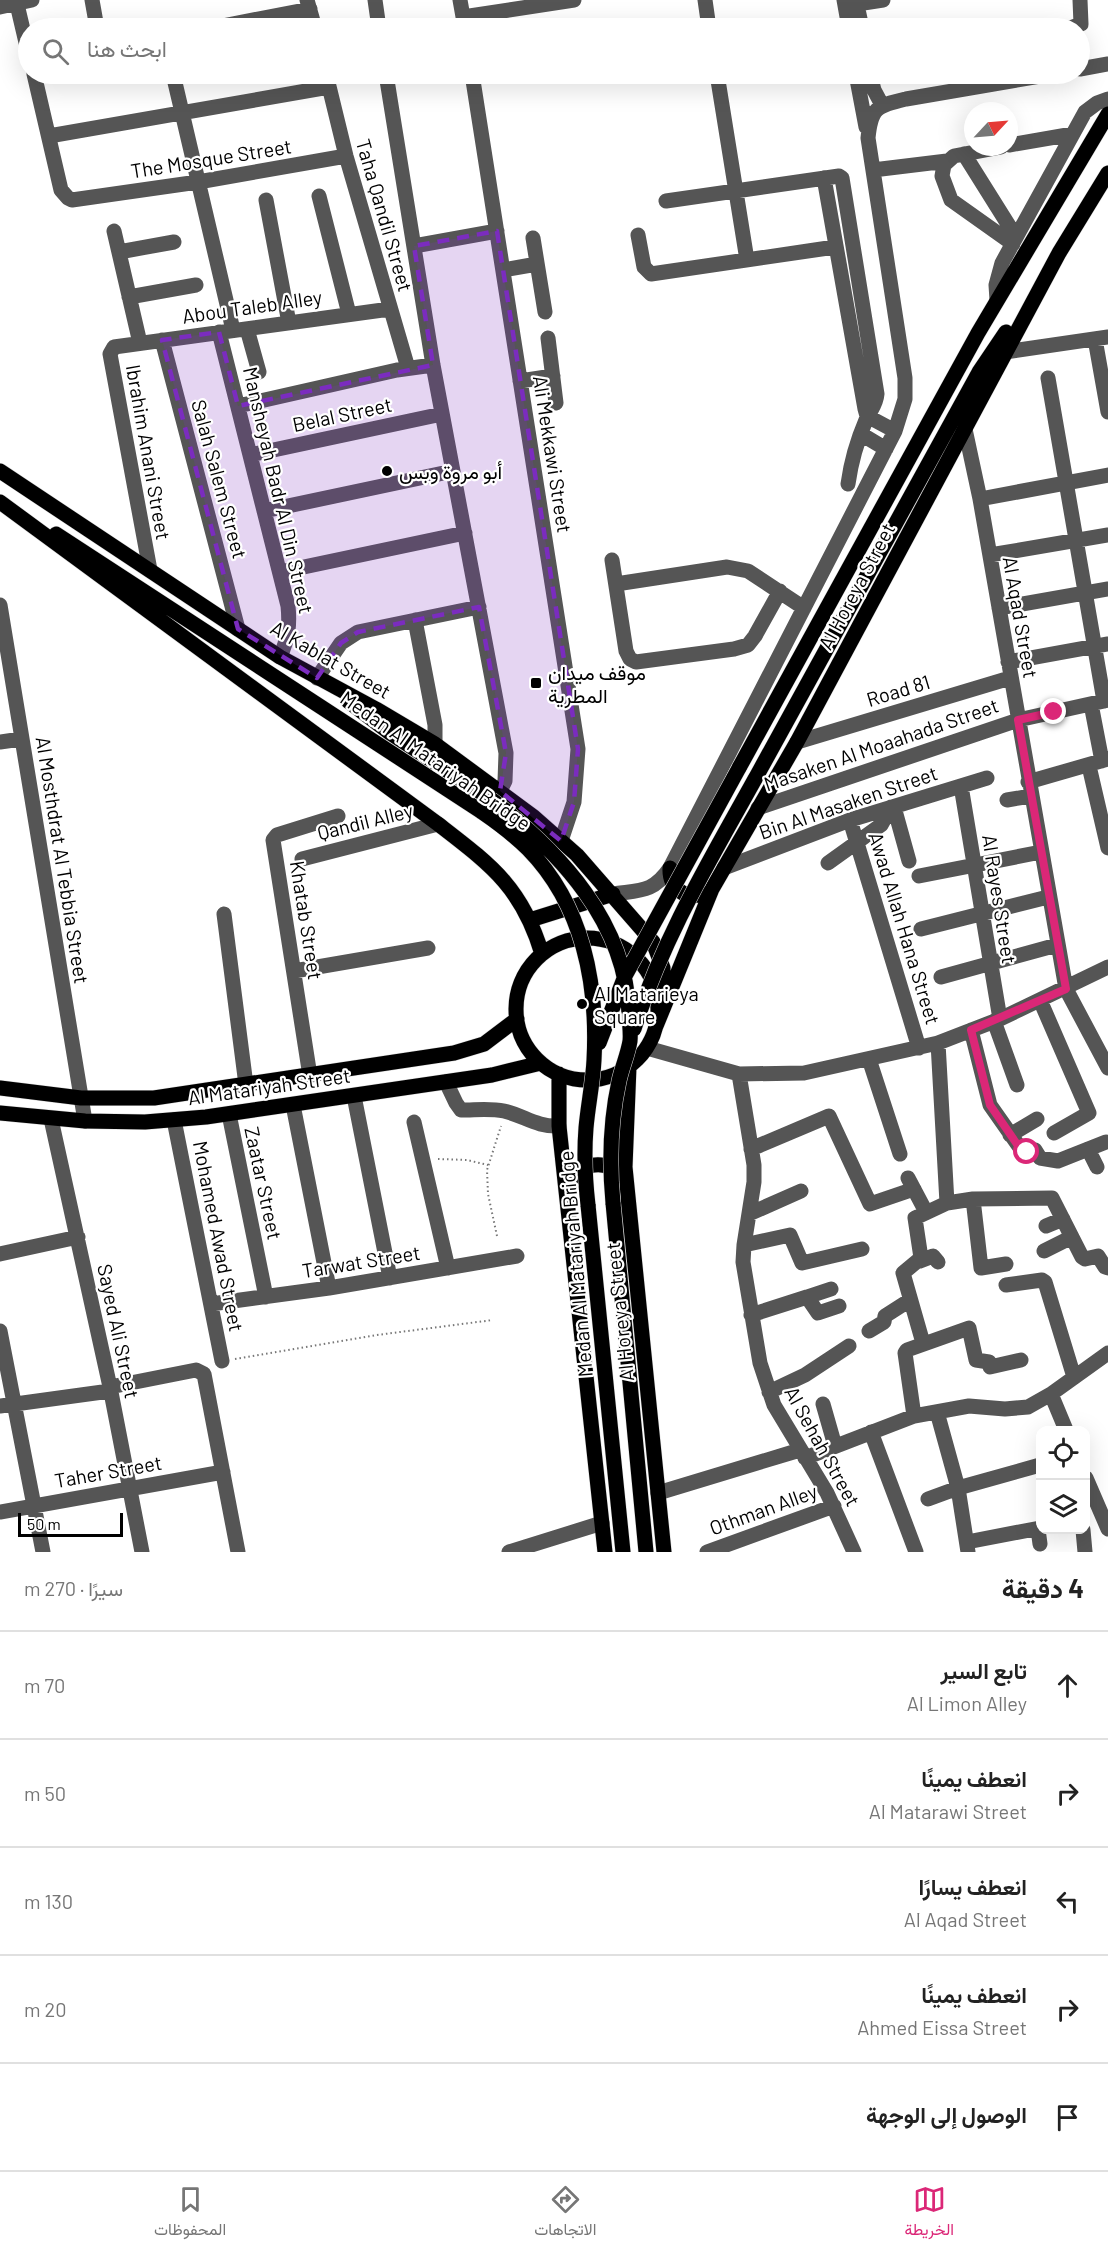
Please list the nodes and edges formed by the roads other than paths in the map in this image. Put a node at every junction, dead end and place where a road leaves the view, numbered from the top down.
1 (92, 0) edge
2 (375, 0) edge
3 (460, 0) edge
4 (574, 0) edge
5 (705, 0) edge
6 (883, 0) edge
7 (1080, 0) edge
8 (22, 1) edge
9 (853, 1) edge
10 (309, 5) edge
11 (0, 7) edge
12 (24, 18) edge
13 (96, 18) edge
14 (254, 18) edge
15 (378, 18) edge
16 (463, 18) edge
17 (488, 18) edge
18 (708, 18) edge
19 (850, 18) edge
20 (859, 18) edge
21 (1077, 18) edge
22 (1108, 64) edge
23 (1090, 67) edge
24 (36, 84) edge
25 (175, 84) edge
26 (310, 84) edge
27 (329, 84) edge
28 (388, 84) edge
29 (474, 84) edge
30 (719, 84) edge
31 (858, 84) edge
32 (872, 84) edge
33 (994, 84) edge
34 (1108, 99) edge
35 (882, 105) junction
36 (182, 113) junction
37 (1108, 114) edge
38 (1073, 134) junction
39 (49, 136) junction
40 (868, 138) junction
41 (1018, 144) edge
42 (964, 154) edge
43 (346, 156) junction
44 (965, 156) edge
45 (947, 161) junction
46 (873, 170) junction
47 (1108, 173) edge
48 (824, 178) junction
49 (198, 182) junction
50 (735, 191) junction
51 (319, 196) dead end
52 (266, 200) dead end
53 (666, 201) dead end
54 (114, 231) dead end
55 (497, 231) junction
56 (638, 236) dead end
57 (533, 238) dead end
58 (1014, 241) junction
59 (174, 242) dead end
60 (414, 246) junction
61 (835, 247) junction
62 (119, 252) junction
63 (1059, 253) junction
64 (747, 260) junction
65 (537, 264) junction
66 (503, 270) junction
67 (196, 285) dead end
68 (129, 297) junction
69 (997, 300) junction
70 (390, 309) junction
71 (545, 312) dead end
72 (349, 314) junction
73 (289, 322) junction
74 (233, 330) junction
75 (548, 338) dead end
76 (1102, 338) edge
77 (162, 340) junction
78 (140, 343) junction
79 (119, 345) joint
80 (1005, 352) junction
81 (433, 365) junction
82 (408, 368) junction
83 (259, 372) dead end
84 (553, 376) junction
85 (1048, 378) dead end
86 (520, 381) junction
87 (556, 403) dead end
88 (238, 406) junction
89 (1108, 412) edge
90 (442, 414) junction
91 (867, 417) junction
92 (964, 429) junction
93 (895, 430) junction
94 (861, 434) junction
95 (886, 449) junction
96 (250, 455) junction
97 (0, 471) edge
98 (453, 471) junction
99 (1108, 475) edge
100 (1066, 483) junction
101 (848, 484) dead end
102 (980, 499) junction
103 (0, 502) edge
104 (264, 511) junction
105 (13, 512) junction
106 (465, 533) junction
107 (1108, 535) edge
108 (1076, 540) junction
109 (990, 555) junction
110 (612, 561) dead end
111 (150, 570) junction
112 (280, 572) junction
113 (616, 584) junction
114 (1108, 589) edge
115 (780, 591) junction
116 (1085, 593) junction
117 (0, 605) edge
118 (479, 607) junction
119 (804, 608) junction
120 (999, 608) junction
121 (415, 620) junction
122 (238, 629) junction
123 (1101, 646) edge
124 (280, 657) junction
125 (1008, 662) junction
126 (317, 678) junction
127 (1010, 678) junction
128 (332, 686) junction
129 (1101, 702) edge
130 (1018, 720) junction
131 (21, 739) junction
132 (0, 742) edge
133 (797, 742) junction
134 (435, 744) junction
135 (1100, 762) edge
136 (987, 778) dead end
137 (960, 786) junction
138 (1030, 789) junction
139 (1007, 800) dead end
140 (491, 801) junction
141 (893, 807) junction
142 (758, 808) junction
143 (338, 816) dead end
144 (850, 820) junction
145 (438, 824) junction
146 (561, 841) junction
147 (857, 843) junction
148 (1108, 848) edge
149 (1041, 852) junction
150 (302, 859) dead end
151 (909, 861) dead end
152 (828, 863) dead end
153 (973, 866) junction
154 (670, 868) junction
155 (724, 868) junction
156 (919, 876) dead end
157 (712, 888) junction
158 (613, 894) junction
159 (1048, 897) junction
160 (224, 914) dead end
161 (981, 915) junction
162 (530, 920) junction
163 (921, 929) dead end
164 (1057, 945) junction
165 (428, 948) dead end
166 (542, 954) junction
167 (990, 964) junction
168 (1108, 967) edge
169 (294, 971) junction
170 (941, 977) dead end
171 (1066, 989) junction
172 (657, 1000) junction
173 (1040, 1000) junction
174 (517, 1019) junction
175 (997, 1020) junction
176 (656, 1026) junction
177 (971, 1030) junction
178 (630, 1041) junction
179 (938, 1042) junction
180 (647, 1048) junction
181 (919, 1048) junction
182 (454, 1053) junction
183 (869, 1059) junction
184 (594, 1060) junction
185 (541, 1063) junction
186 (1107, 1065) edge
187 (628, 1067) junction
188 (559, 1074) junction
189 (739, 1074) junction
190 (310, 1076) junction
191 (452, 1081) junction
192 (246, 1085) junction
193 (1017, 1085) dead end
194 (0, 1088) edge
195 (354, 1096) junction
196 (81, 1098) junction
197 (294, 1105) junction
198 (0, 1113) edge
199 (229, 1114) junction
200 (51, 1119) junction
201 (1037, 1119) dead end
202 (174, 1120) junction
203 (85, 1121) junction
204 (414, 1122) dead end
205 (559, 1126) junction
206 (1054, 1133) dead end
207 (1010, 1134) junction
208 (1106, 1142) dead end
209 (751, 1149) junction
210 (1088, 1149) junction
211 (900, 1154) dead end
212 (1097, 1167) dead end
213 (627, 1187) junction
214 (567, 1191) junction
215 (801, 1191) dead end
216 (973, 1199) junction
217 (947, 1203) junction
218 (926, 1212) junction
219 (749, 1214) junction
220 (1063, 1219) junction
221 (1046, 1226) dead end
222 (78, 1237) junction
223 (1072, 1237) junction
224 (744, 1245) junction
225 (862, 1249) dead end
226 (1044, 1251) dead end
227 (0, 1254) edge
228 (517, 1256) dead end
229 (920, 1261) junction
230 (938, 1262) dead end
231 (1006, 1264) dead end
232 (448, 1268) junction
233 (1108, 1268) edge
234 (390, 1278) junction
235 (1006, 1285) dead end
236 (329, 1288) junction
237 (831, 1289) dead end
238 (266, 1297) junction
239 (807, 1297) junction
240 (910, 1300) junction
241 (211, 1304) junction
242 (839, 1306) dead end
243 (751, 1315) junction
244 (0, 1331) edge
245 (869, 1331) dead end
246 (923, 1343) junction
247 (849, 1346) dead end
248 (1108, 1353) edge
249 (1020, 1360) dead end
250 (222, 1361) road end
251 (1074, 1377) junction
252 (110, 1389) junction
253 (769, 1392) junction
254 (1051, 1394) junction
255 (823, 1404) dead end
256 (7, 1406) edge
257 (937, 1412) junction
258 (914, 1416) junction
259 (1064, 1426) edge
260 (872, 1432) junction
261 (835, 1446) junction
262 (802, 1454) junction
263 (1036, 1466) edge
264 (223, 1472) junction
265 (1087, 1480) edge
266 (958, 1488) junction
267 (130, 1489) junction
268 (658, 1493) junction
269 (928, 1499) dead end
270 (34, 1506) junction
271 (834, 1506) junction
272 (0, 1512) edge
273 (1090, 1521) edge
274 (602, 1523) junction
275 (1105, 1523) edge
276 (1040, 1534) edge
277 (1083, 1534) edge
278 (968, 1547) edge
279 (43, 1552) edge
280 (142, 1552) edge
281 (238, 1552) edge
282 (509, 1552) edge
283 (605, 1552) edge
284 (623, 1552) edge
285 (646, 1552) edge
286 (664, 1552) edge
287 (707, 1552) edge
288 (854, 1552) edge
289 (916, 1552) edge
290 (1085, 1552) edge

1 - 13 street
2 - 15 street
3 - 16 street
4 - 17 street
5 - 18 street
6 - 9 street
7 - 21 street
8 - 11 street
8 - 12 street
9 - 19 street
9 - 20 street
10 - 14 street
22 - 23 street
24 - 39 street
25 - 36 street
26 - 36 street
27 - 43 street, Taha Qandil Street
28 - 60 street
29 - 55 street, Ali Mekkawi Street
30 - 50 street
31 - 40 street
32 - 35 street
33 - 35 street
34 - 38 street
35 - 40 street
36 - 39 street
36 - 49 street
37 - 69 main road
38 - 41 street
38 - 58 street
39 - 49 street, The Mosque Street
40 - 46 street, Al Horeya Street
42 - 45 street
43 - 49 street, The Mosque Street
43 - 70 street, Taha Qandil Street
44 - 58 street
45 - 46 street
45 - 58 street
46 - 93 street, Al Horeya Street
47 - 63 main road, Al Horeya Street
48 - 50 street
48 - 61 street
48 - 91 street
49 - 74 street
50 - 53 street
50 - 64 street
51 - 72 street
52 - 73 street
54 - 62 street
55 - 60 street
55 - 66 street, Ali Mekkawi Street
56 - 64 street
57 - 65 street
58 - 69 street
59 - 62 street
60 - 81 street
61 - 64 street
61 - 91 street
62 - 68 street
63 - 80 main road, Al Horeya Street
63 - 178 main road, bridge
65 - 66 street
65 - 71 street
66 - 86 street, Ali Mekkawi Street
67 - 68 street
68 - 78 street
69 - 184 main road, bridge
70 - 72 street, Abou Taleb Alley
70 - 82 street, Taha Qandil Street
72 - 73 street, Abou Taleb Alley
73 - 74 street, Abou Taleb Alley
74 - 77 street, Abou Taleb Alley
74 - 83 street
74 - 88 street, Mansheyah Badr Al Din Street
75 - 84 street
76 - 80 street
76 - 89 street
77 - 78 street, Abou Taleb Alley
77 - 122 street, Salah Salem Street
78 - 79 street, Abou Taleb Alley
79 - 111 street, Ibrahim Anani Street
80 - 92 main road, Al Horeya Street
81 - 82 street
81 - 90 street
82 - 88 street
84 - 86 street
84 - 87 street
85 - 100 street
86 - 146 street, Ali Mekkawi Street
88 - 96 street, Mansheyah Badr Al Din Street
90 - 96 street, Belal Street
90 - 98 street
91 - 93 street
91 - 94 street
92 - 102 street, Al Aqad Street
92 - 133 main road, Al Horeya Street
93 - 95 street, Al Horeya Street
94 - 95 street
94 - 101 street
95 - 119 street, Al Horeya Street
96 - 104 street, Mansheyah Badr Al Din Street
97 - 111 main road, Al Kablat Street
98 - 104 street
98 - 106 street
99 - 100 street
100 - 102 street
100 - 108 street
102 - 109 street, Al Aqad Street
103 - 105 main road
104 - 112 street, Mansheyah Badr Al Din Street
105 - 140 main road, Medan Al Matariyah Bridge
105 - 145 main road
106 - 112 street
106 - 118 street
107 - 108 street
108 - 109 street
108 - 116 street
109 - 120 street, Al Aqad Street
110 - 113 street
111 - 122 main road, Al Kablat Street
112 - 124 street, Mansheyah Badr Al Din Street
113 - 115 street
113 - 115 street
114 - 116 street
115 - 119 street
116 - 120 street
116 - 123 street
117 - 131 street, Al Mosthdrat Al Tebbia Street
118 - 121 street
118 - 140 street
119 - 154 street, Al Horeya Street
120 - 125 street, Al Aqad Street
121 - 126 street
121 - 134 street
122 - 124 main road, Al Kablat Street
123 - 125 street
123 - 129 street
124 - 126 main road, Al Kablat Street
125 - 127 street, Al Aqad Street
126 - 128 main road, Al Kablat Street
127 - 130 street, Al Aqad Street
127 - 133 street, Road 81
128 - 134 main road, Al Kablat Street
128 - 140 main road, Medan Al Matariyah Bridge
129 - 130 street, Masaken Al Moaahada Street
129 - 135 street
130 - 138 street, Al Aqad Street
130 - 142 street, Masaken Al Moaahada Street
131 - 132 street
131 - 196 street, Al Mosthdrat Al Tebbia Street
133 - 142 main road, Al Horeya Street
134 - 140 main road, Al Kablat Street
135 - 138 street
135 - 148 street
136 - 137 street, Bin Al Masaken Street
137 - 141 street, Bin Al Masaken Street
137 - 153 street, Al Rayes Street
138 - 139 street
138 - 149 street, Al Aqad Street
140 - 146 main road, Al Kablat Street
140 - 178 main road, Medan Al Matariyah Bridge, bridge
140 - 184 main road, Medan Al Matariyah Bridge, bridge
141 - 144 street, Bin Al Masaken Street
141 - 147 street
141 - 151 street
142 - 155 main road, Al Horeya Street
143 - 169 street, Khatab Street
144 - 147 street, Awad Allah Hana Street
144 - 155 street, Bin Al Masaken Street
145 - 150 street, Qandil Alley
145 - 162 main road
146 - 158 main road, Al Kablat Street
147 - 152 street
147 - 181 street, Awad Allah Hana Street
149 - 153 street
149 - 159 street, Al Aqad Street
153 - 156 street
153 - 161 street, Al Rayes Street
154 - 157 main road
154 - 158 street, Al Horeya Street
155 - 157 main road, Al Horeya Street
157 - 176 main road, Al Horeya Street
158 - 162 main road
158 - 172 main road, Al Kablat Street
159 - 161 street
159 - 164 street, Al Aqad Street
160 - 192 street
161 - 163 street
161 - 167 street, Al Rayes Street
162 - 166 main road
164 - 167 street
164 - 171 street, Al Aqad Street
165 - 169 street
166 - 172 main road
166 - 174 main road
167 - 170 street
167 - 175 street, Al Rayes Street
168 - 171 street
169 - 190 street, Khatab Street
171 - 173 street
171 - 186 street, Al Aqad Street
172 - 176 main road
173 - 175 street
173 - 206 street
174 - 182 main road, Al Matariyah Street
174 - 185 main road
175 - 177 street
175 - 193 street, Al Rayes Street
176 - 180 main road
177 - 179 street
177 - 207 street
178 - 285 main road, Medan Al Matariyah Bridge, bridge
179 - 181 street
179 - 217 street
180 - 187 main road
180 - 189 street
181 - 183 street
182 - 190 main road, Al Matariyah Street
182 - 191 main road
183 - 189 street
183 - 211 street
184 - 284 main road, Medan Al Matariyah Bridge, bridge
185 - 188 main road
185 - 191 main road, Al Matariyah Street
187 - 188 main road
187 - 213 main road, Al Horeya Street
188 - 205 main road, Al Horeya Street
189 - 209 street, Al Sehah Street
190 - 192 main road, Al Matariyah Street
191 - 195 main road, Al Matariyah Street
191 - 205 street
192 - 196 main road, Al Matariyah Street
194 - 196 main road, Al Matariyah Street
195 - 197 main road, Al Matariyah Street
195 - 234 street
196 - 203 street, Al Mosthdrat Al Tebbia Street
197 - 199 main road, Al Matariyah Street
197 - 236 street
198 - 200 main road, Al Matariyah Street
199 - 202 main road, Al Matariyah Street
199 - 238 street, Zaatar Street
200 - 203 main road, Al Matariyah Street
200 - 222 street, Sayed Ali Street
201 - 207 street
202 - 203 main road, Al Matariyah Street
202 - 241 street, Mohamed Awad Street
204 - 232 street
205 - 214 main road, Al Horeya Street
207 - 210 street
208 - 210 street
209 - 218 street
209 - 219 street, Al Sehah Street
210 - 212 street
213 - 214 main road
213 - 268 main road, Al Horeya Street
214 - 274 main road, Al Horeya Street
215 - 219 street
216 - 217 street
216 - 220 street
216 - 231 street
217 - 218 street
218 - 229 street
219 - 224 street, Al Sehah Street
220 - 221 street
220 - 223 street
222 - 227 street
222 - 252 street, Sayed Ali Street
223 - 226 street
223 - 233 street
224 - 225 street
224 - 243 street, Al Sehah Street
228 - 232 street, Tarwat Street
229 - 230 street
229 - 240 street
232 - 234 street, Tarwat Street
234 - 236 street, Tarwat Street
235 - 251 street
236 - 238 street, Tarwat Street
237 - 239 street
238 - 241 street, Tarwat Street
239 - 242 street
239 - 243 street
240 - 245 street
240 - 246 street
241 - 250 street, Mohamed Awad Street
243 - 253 street, Al Sehah Street
244 - 256 street
246 - 249 street
246 - 258 street
247 - 253 street
248 - 251 street
251 - 254 street
252 - 256 street
252 - 264 street
252 - 267 street, Sayed Ali Street
253 - 262 street, Al Sehah Street
254 - 257 street
254 - 259 street
255 - 261 street
256 - 270 street
257 - 258 street
257 - 266 street
258 - 260 street
260 - 261 street
260 - 289 street
261 - 262 street
262 - 268 street
262 - 271 street, Al Sehah Street
263 - 266 street
264 - 267 street, Taher Street
264 - 281 street
265 - 275 street
266 - 269 street
266 - 278 street
267 - 270 street, Taher Street
267 - 280 street, Sayed Ali Street
268 - 286 main road, Al Horeya Street
270 - 272 street, Taher Street
270 - 279 street
271 - 287 street, Othman Alley
271 - 288 street, Al Sehah Street
273 - 275 street
274 - 282 street
274 - 283 main road, Al Horeya Street
276 - 278 street
277 - 290 street

